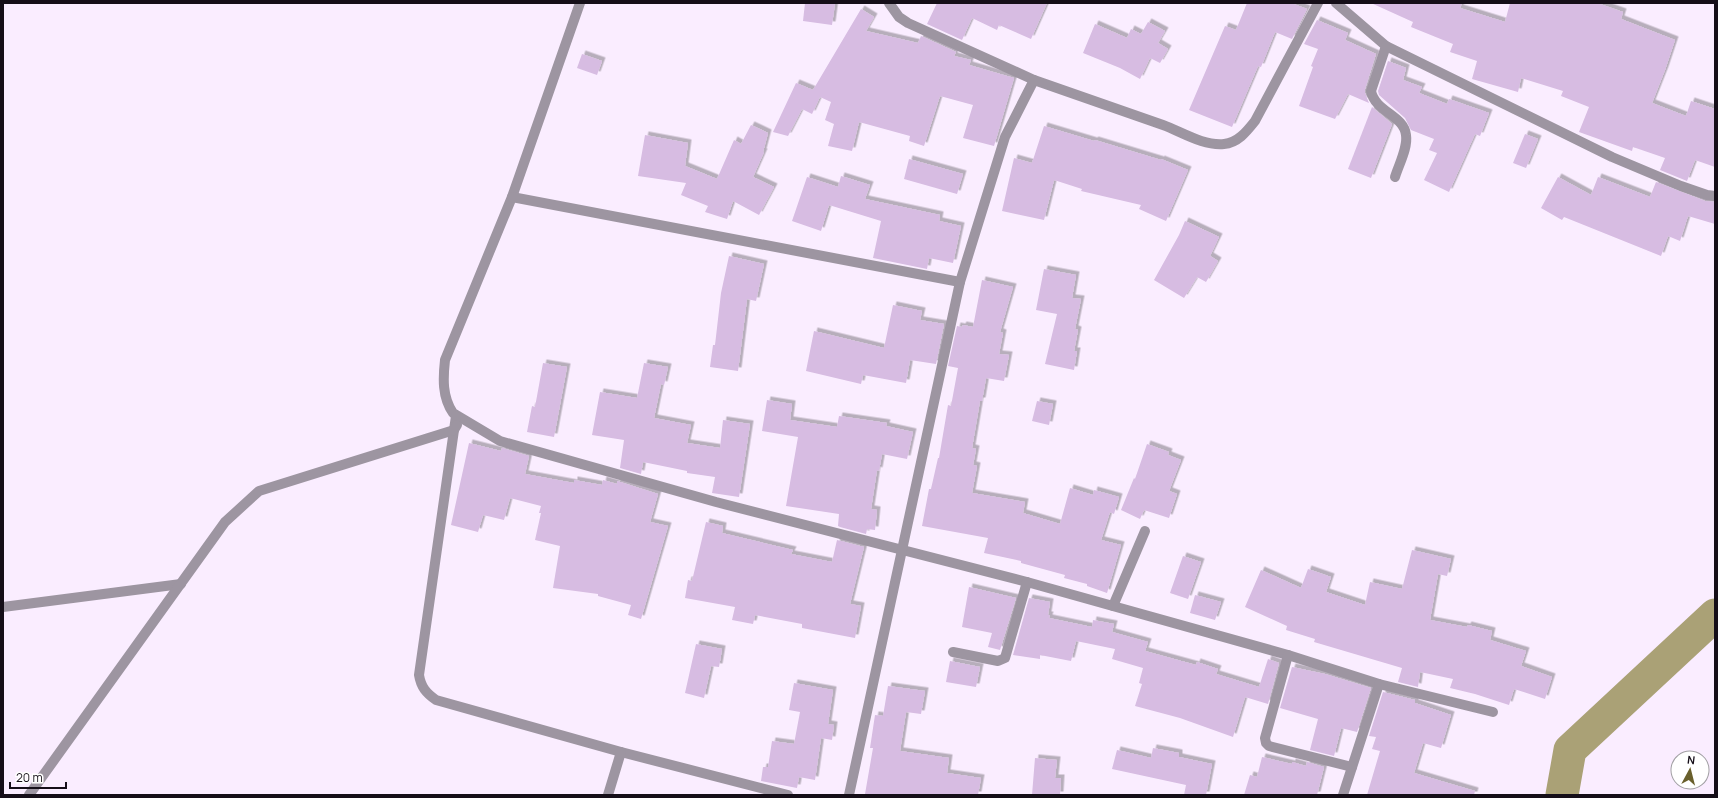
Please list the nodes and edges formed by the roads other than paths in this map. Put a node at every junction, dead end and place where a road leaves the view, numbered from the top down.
1 (580, 3) edge
2 (889, 3) edge
3 (1318, 3) edge
4 (1336, 3) edge
5 (1386, 46) junction
6 (1034, 80) junction
7 (1394, 177) dead end
8 (1715, 196) edge
9 (512, 197) junction
10 (960, 282) junction
11 (459, 417) junction
12 (454, 430) junction
13 (1145, 531) dead end
14 (901, 550) junction
15 (1027, 582) junction
16 (181, 584) junction
17 (1113, 606) junction
18 (3, 607) edge
19 (953, 652) dead end
20 (1288, 655) junction
21 (1379, 684) junction
22 (1493, 712) dead end
23 (621, 752) junction
24 (1352, 766) junction
25 (29, 795) edge
26 (608, 795) edge
27 (788, 795) edge
28 (849, 795) edge
29 (1343, 795) edge

1 - 9 street
2 - 6 street
3 - 6 street
4 - 5 street
5 - 7 street
5 - 8 street
6 - 10 street
9 - 10 street
9 - 11 street
10 - 14 street
11 - 12 street
11 - 14 street
12 - 16 street
12 - 23 street
13 - 17 street
14 - 15 street
14 - 28 street
15 - 17 street
15 - 19 street
16 - 18 street
16 - 25 street
17 - 20 street
20 - 21 street
20 - 24 street
21 - 22 street
21 - 24 street
23 - 26 street
23 - 27 street
24 - 29 street

